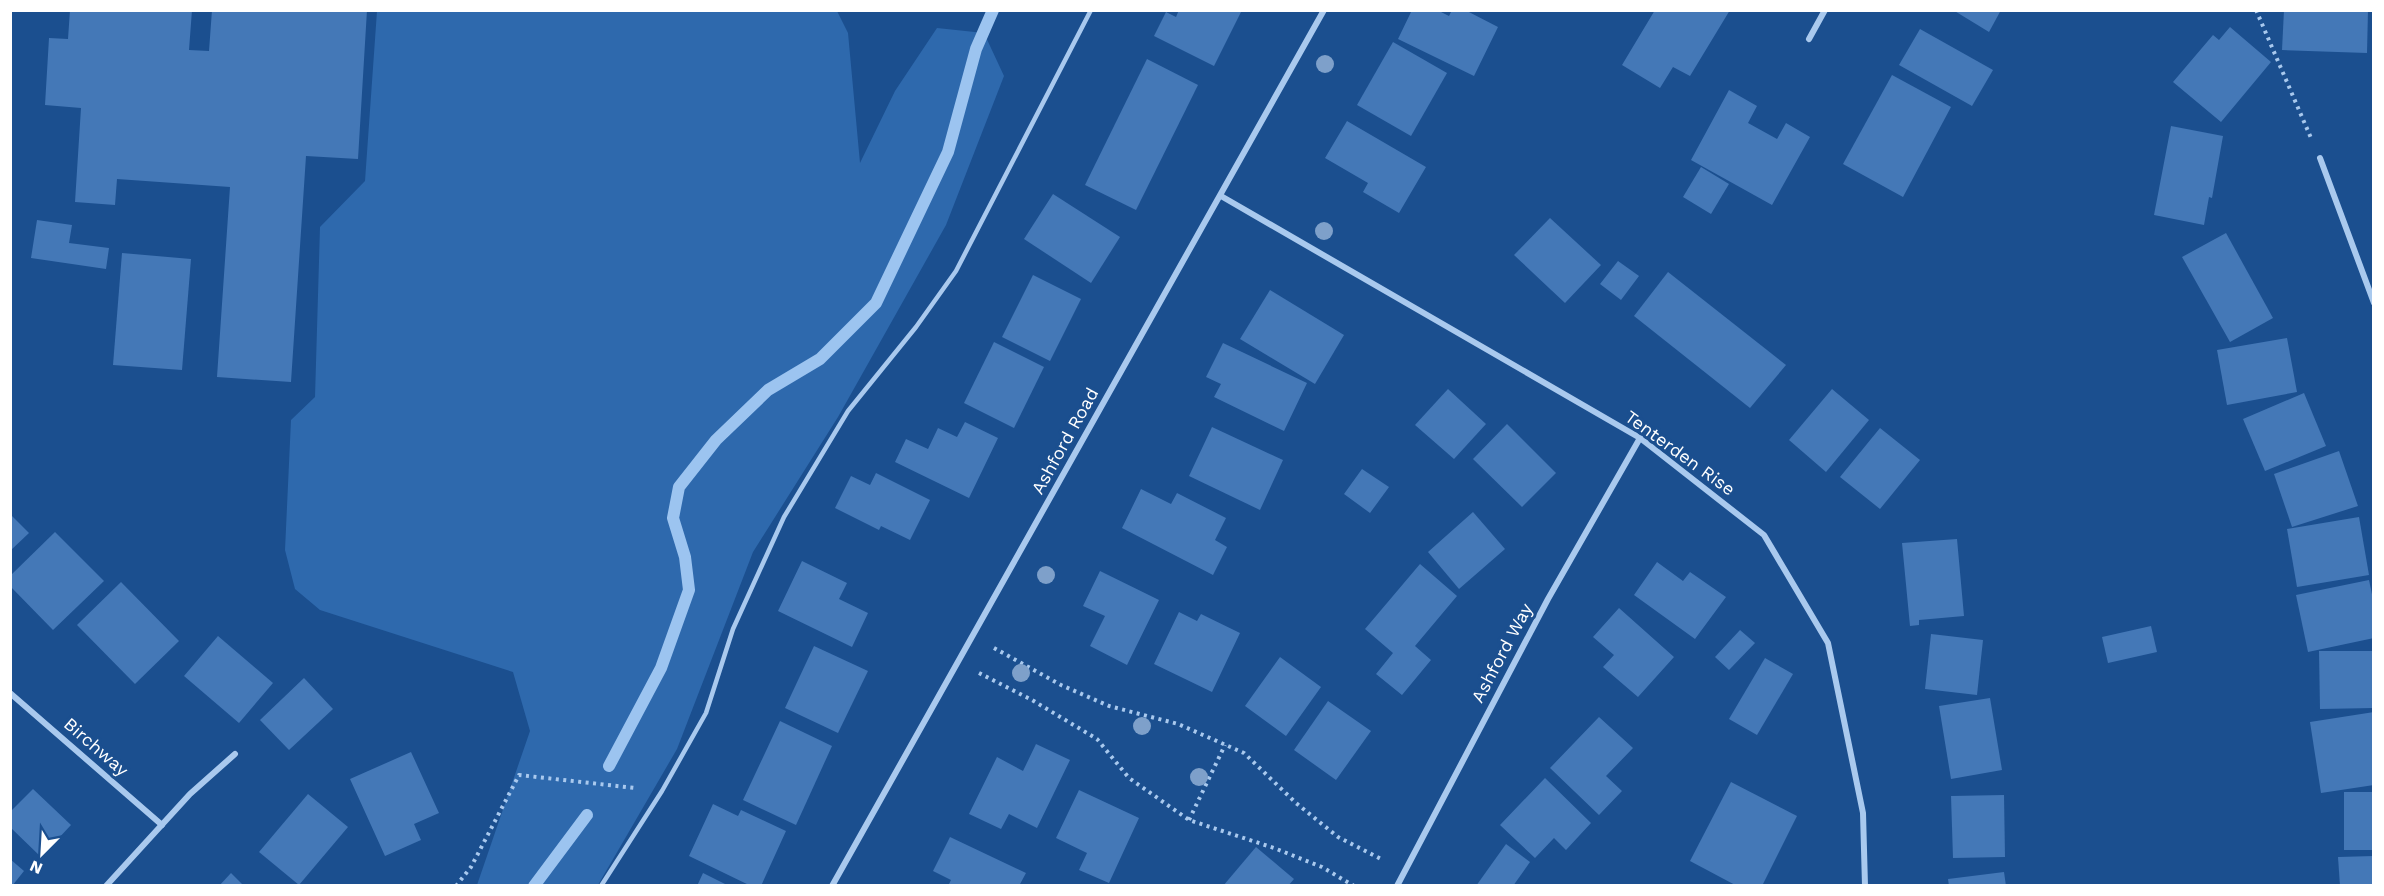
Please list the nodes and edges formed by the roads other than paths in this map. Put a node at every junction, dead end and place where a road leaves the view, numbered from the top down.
1 (1091, 10) edge
2 (1324, 10) edge
3 (1825, 10) edge
4 (1809, 39) dead end
5 (2320, 158) road end
6 (1221, 196) junction
7 (2373, 303) edge
8 (1640, 438) junction
9 (10, 693) edge
10 (235, 754) dead end
11 (162, 825) junction
12 (106, 885) edge
13 (601, 885) edge
14 (832, 885) edge
15 (1397, 885) edge
16 (1865, 885) edge

1 - 13 lane
2 - 6 street, Ashford Road
3 - 4 street
5 - 7 street
6 - 8 street, Tenterden Rise
6 - 14 street, Ashford Road
8 - 15 street, Ashford Way
8 - 16 street, Tenterden Rise
9 - 11 street, Birchway
10 - 11 street
11 - 12 street

